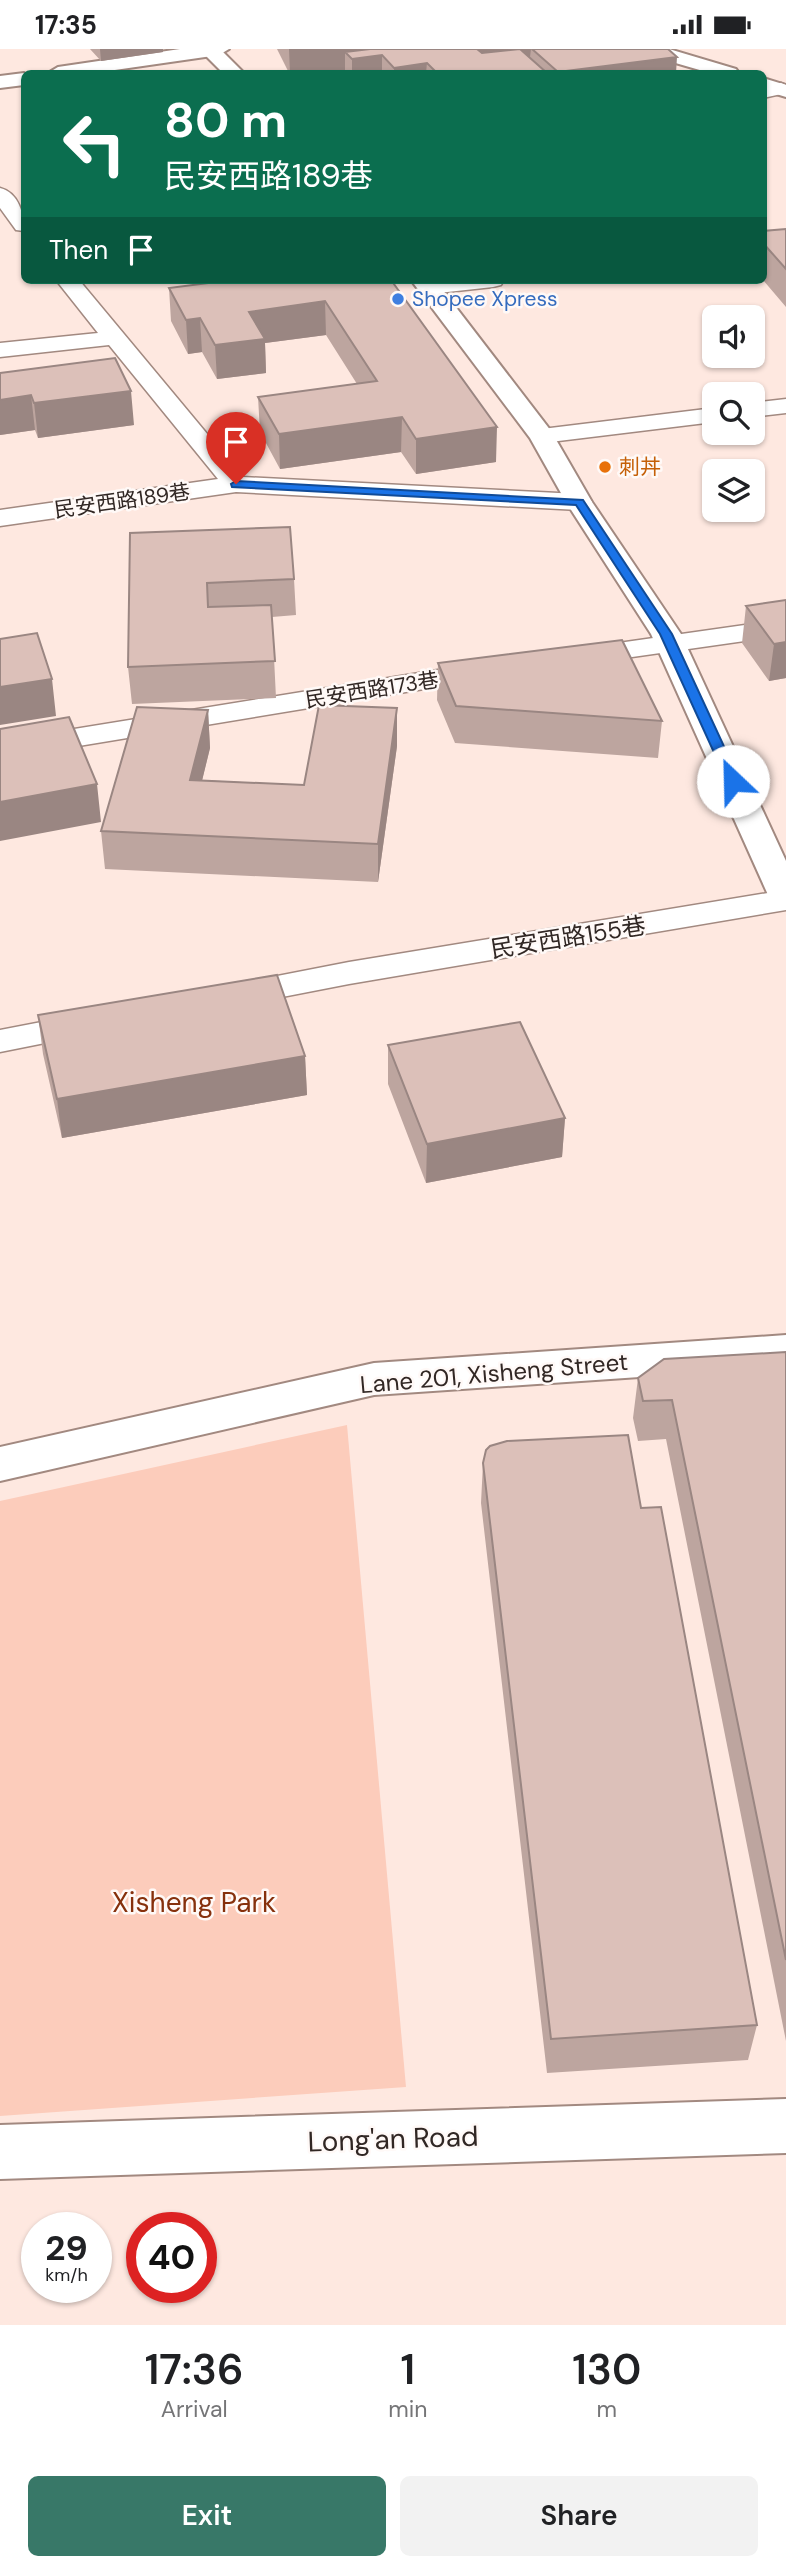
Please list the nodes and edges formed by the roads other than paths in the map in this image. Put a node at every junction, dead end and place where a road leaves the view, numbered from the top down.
1 (213, 49) edge
2 (648, 49) edge
3 (77, 70) edge
4 (231, 70) edge
5 (719, 70) edge
6 (21, 79) edge
7 (0, 82) edge
8 (21, 188) edge
9 (0, 192) edge
10 (21, 221) edge
11 (70, 284) edge
12 (427, 284) edge
13 (113, 338) junction
14 (0, 350) edge
15 (786, 406) edge
16 (765, 408) edge
17 (702, 416) edge
18 (542, 436) junction
19 (236, 484) junction
20 (579, 502) junction
21 (0, 518) edge
22 (786, 627) edge
23 (670, 642) junction
24 (0, 750) edge
25 (786, 899) edge
26 (202, 1002) edge
27 (121, 1018) edge
28 (0, 1041) edge
29 (786, 1351) edge
30 (0, 1464) edge
31 (786, 2126) edge
32 (0, 2152) edge

1 - 3 street
1 - 4 street
2 - 5 street
6 - 7 street
8 - 9 lane
9 - 10 lane
11 - 13 lane
12 - 18 street
13 - 14 lane
13 - 19 lane
15 - 16 lane
17 - 18 lane
18 - 20 street
19 - 20 lane, 民安西路189巷
19 - 21 lane, 民安西路189巷
20 - 23 street
22 - 23 lane, 民安西路173巷
23 - 24 lane, 民安西路173巷
23 - 25 street
25 - 26 lane, 民安西路155巷
27 - 28 lane
29 - 30 street, Lane 201, Xisheng Street
31 - 32 street, Long'an Road

